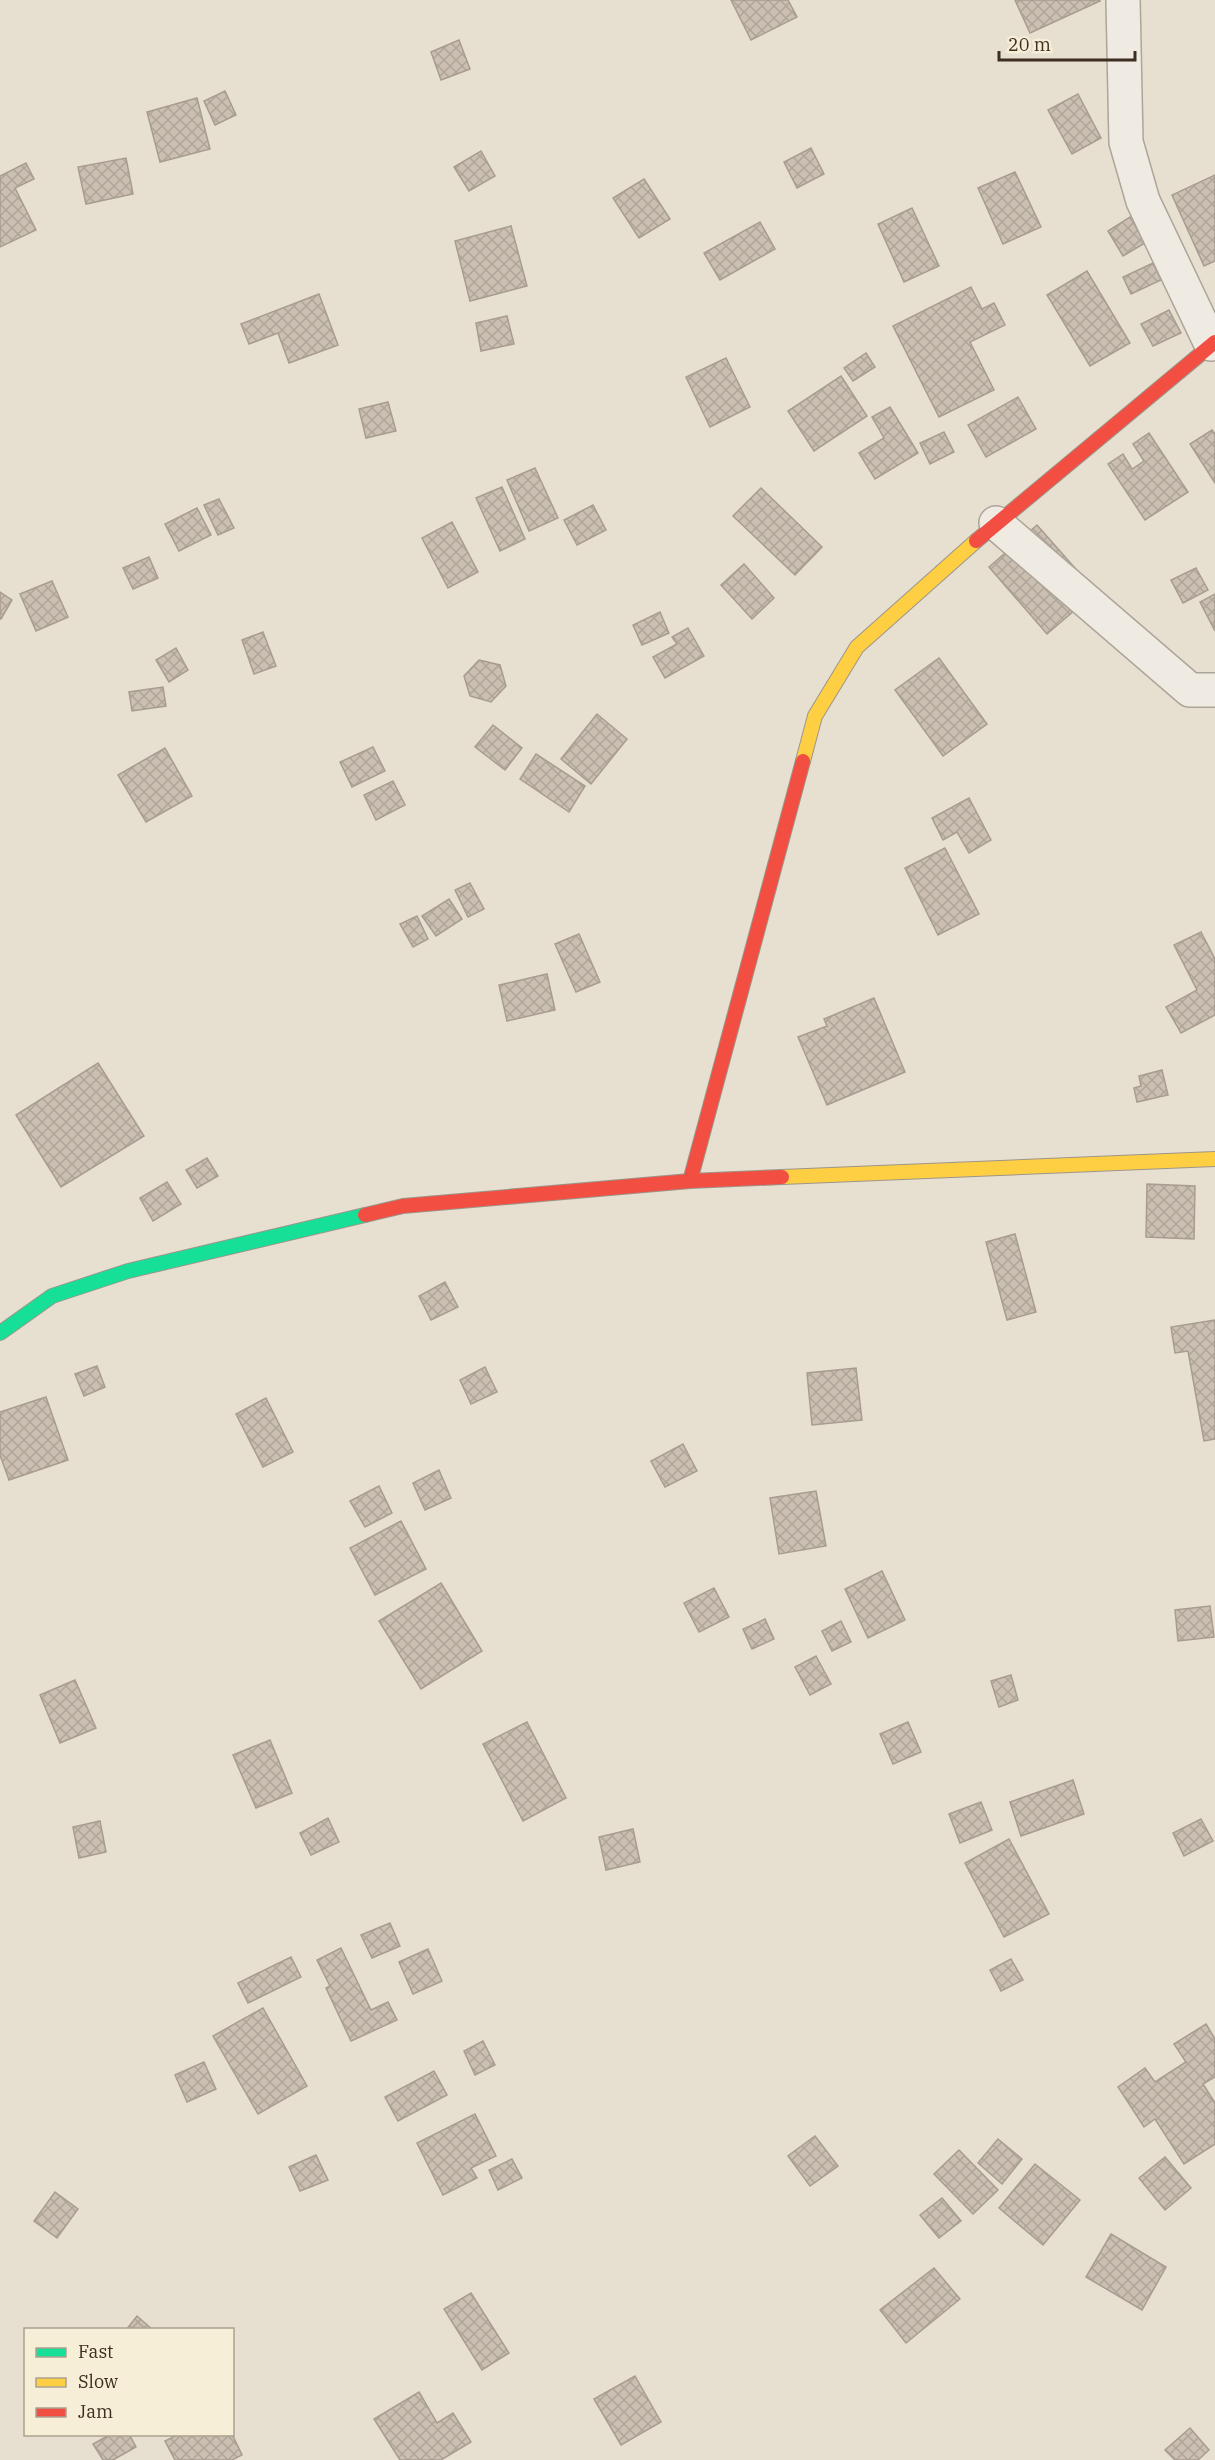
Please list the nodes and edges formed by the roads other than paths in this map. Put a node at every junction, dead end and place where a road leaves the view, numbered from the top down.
1 (1123, 0) edge
2 (1213, 343) edge
3 (996, 523) junction
4 (1215, 690) edge
5 (1215, 1159) edge
6 (690, 1181) junction
7 (0, 1333) edge

1 - 2 street
2 - 3 street
3 - 4 street
3 - 6 street
5 - 6 street
6 - 7 street

